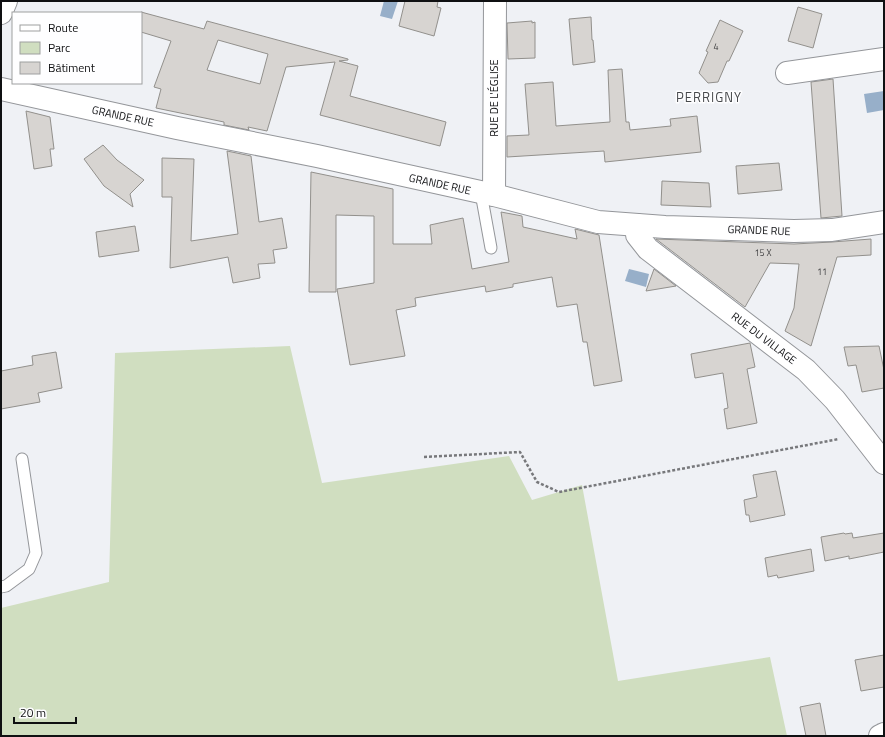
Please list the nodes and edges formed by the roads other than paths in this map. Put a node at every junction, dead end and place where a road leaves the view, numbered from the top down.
1 (6, 1) edge
2 (494, 1) edge
3 (1, 13) edge
4 (884, 59) edge
5 (787, 72) dead end
6 (1, 89) edge
7 (487, 194) junction
8 (884, 222) edge
9 (637, 225) junction
10 (491, 248) dead end
11 (22, 460) dead end
12 (884, 463) edge
13 (1, 587) edge
14 (884, 734) edge
15 (880, 736) edge

1 - 3 street
2 - 7 street, RUE DE L'ÉGLISE
4 - 5 street
6 - 7 street, GRANDE RUE
7 - 9 street, GRANDE RUE
7 - 10 lane
8 - 9 street, GRANDE RUE
9 - 12 street, RUE DU VILLAGE
11 - 13 lane
14 - 15 street

